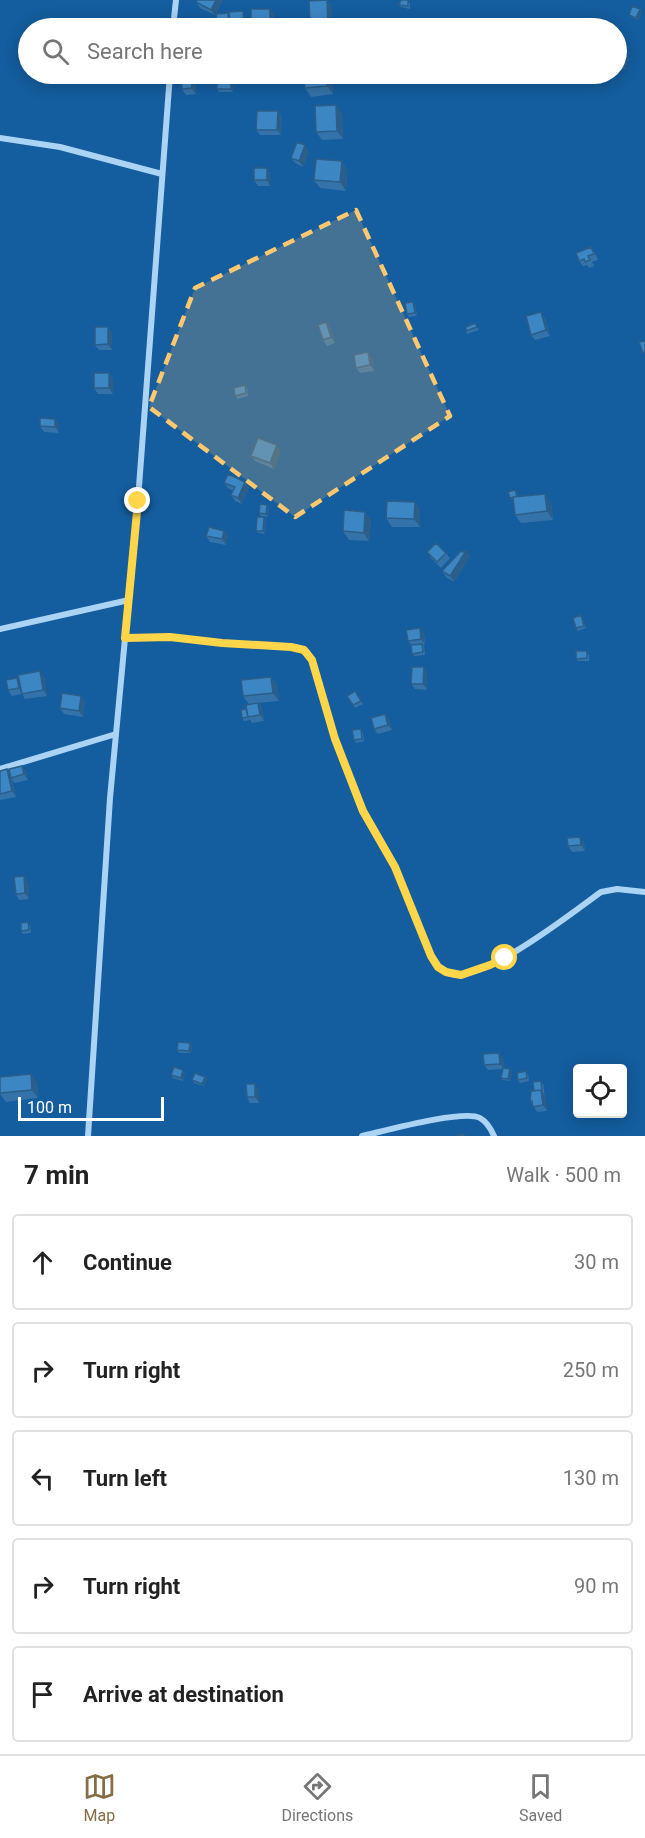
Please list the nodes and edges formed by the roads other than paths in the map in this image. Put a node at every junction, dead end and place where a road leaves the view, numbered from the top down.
1 (176, 0) edge
2 (174, 18) edge
3 (169, 84) edge
4 (0, 138) edge
5 (162, 174) junction
6 (129, 600) junction
7 (0, 628) edge
8 (125, 638) junction
9 (116, 734) junction
10 (0, 769) edge
11 (645, 892) edge
12 (88, 1136) edge
13 (362, 1136) edge
14 (495, 1136) edge

1 - 2 street
3 - 5 street
4 - 5 street
5 - 6 street
6 - 7 street
6 - 8 street
8 - 9 street
8 - 11 street
9 - 10 street
9 - 12 street
13 - 14 street

